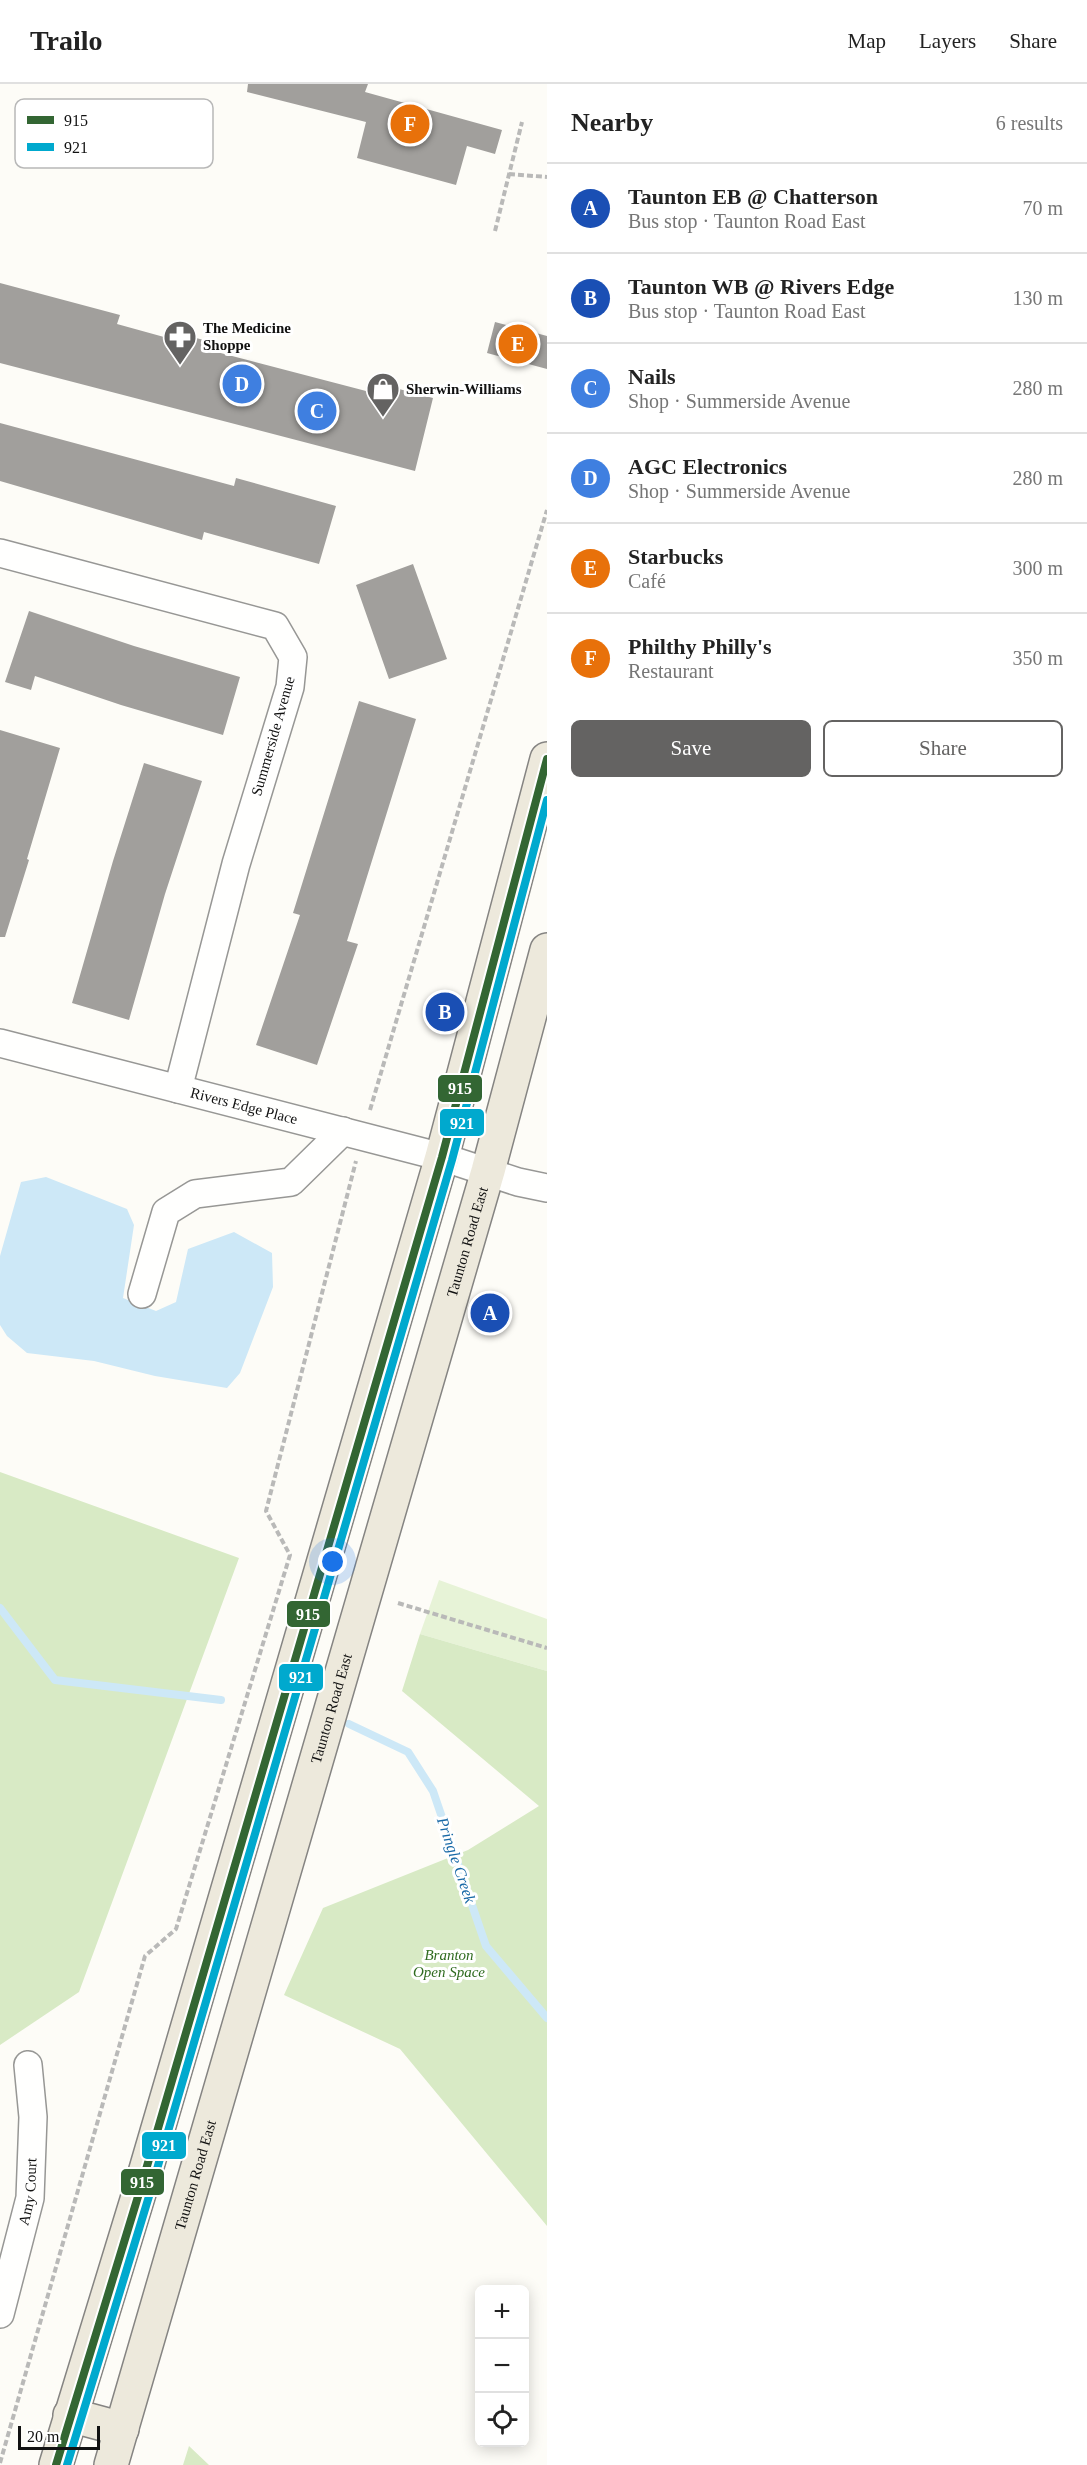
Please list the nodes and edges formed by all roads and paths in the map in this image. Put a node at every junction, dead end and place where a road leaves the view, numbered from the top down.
1 (522, 122) dead end
2 (509, 174) junction
3 (547, 177) edge
4 (495, 231) dead end
5 (547, 510) edge
6 (0, 553) edge
7 (547, 759) edge
8 (547, 950) edge
9 (0, 1043) edge
10 (178, 1089) junction
11 (353, 1134) junction
12 (442, 1157) junction
13 (488, 1171) junction
14 (547, 1188) edge
15 (142, 1294) dead end
16 (398, 1603) dead end
17 (547, 1648) edge
18 (28, 2065) dead end
19 (140, 2190) junction
20 (188, 2201) junction
21 (0, 2314) edge
22 (70, 2415) junction
23 (122, 2429) junction
24 (0, 2463) edge
25 (56, 2465) edge
26 (111, 2465) edge

1 - 2 path
2 - 3 path
2 - 4 path
5 - 11 path
6 - 10 street, Summerside Avenue
7 - 12 main road
8 - 13 main road, Taunton Road East
9 - 10 street, Rivers Edge Place
10 - 11 street, Rivers Edge Place
11 - 12 street, Rivers Edge Place
11 - 15 street
11 - 24 path
12 - 13 street, Rivers Edge Place
12 - 19 main road
13 - 14 street, Rivers Edge Place
13 - 20 main road, Taunton Road East
16 - 17 path
18 - 21 street, Amy Court
19 - 20 main road
19 - 22 main road
20 - 23 main road, Taunton Road East
22 - 23 main road
22 - 25 main road
23 - 26 main road, Taunton Road East

